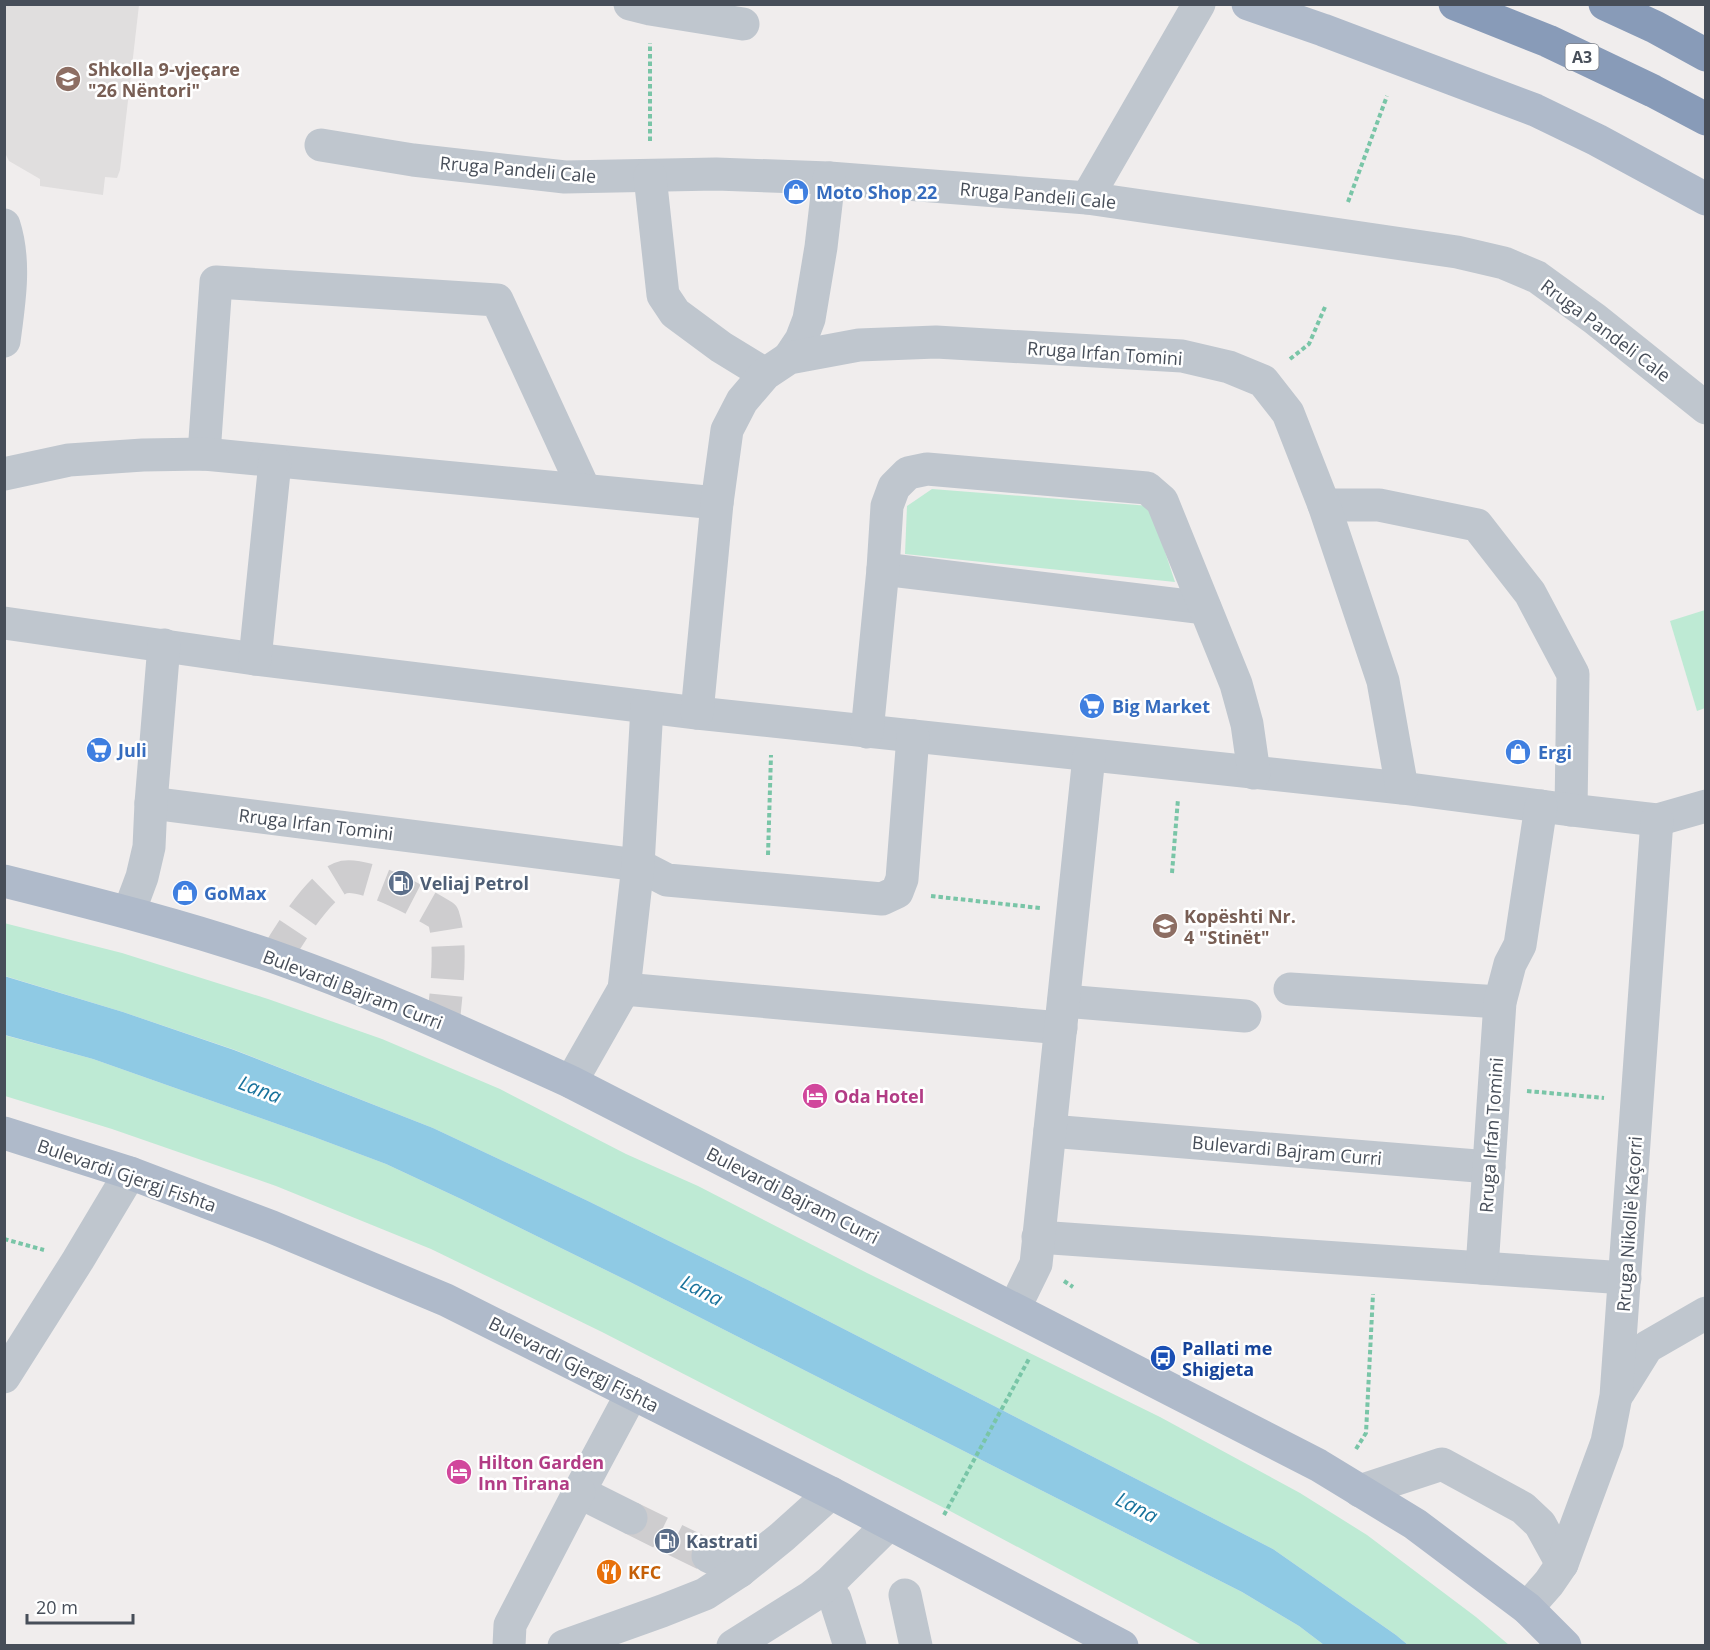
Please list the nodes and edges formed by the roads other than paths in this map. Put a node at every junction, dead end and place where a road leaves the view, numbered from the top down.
1 (1199, 4) edge
2 (1248, 4) edge
3 (1455, 4) edge
4 (1605, 4) edge
5 (640, 7) edge
6 (743, 24) dead end
7 (1706, 55) edge
8 (1706, 119) edge
9 (321, 145) dead end
10 (650, 176) junction
11 (829, 178) junction
12 (1087, 198) junction
13 (1706, 199) edge
14 (4, 225) edge
15 (4, 341) edge
16 (777, 366) junction
17 (1706, 408) edge
18 (204, 454) junction
19 (275, 462) junction
20 (4, 474) edge
21 (584, 489) junction
22 (717, 503) junction
23 (1324, 505) junction
24 (883, 569) junction
25 (1205, 608) junction
26 (4, 623) edge
27 (164, 645) junction
28 (255, 659) junction
29 (647, 707) junction
30 (697, 713) junction
31 (867, 732) junction
32 (913, 736) junction
33 (1089, 756) junction
34 (1254, 773) junction
35 (1402, 788) junction
36 (151, 803) junction
37 (1706, 806) edge
38 (1556, 808) junction
39 (1657, 820) junction
40 (638, 865) junction
41 (4, 881) edge
42 (129, 912) junction
43 (624, 989) junction
44 (1290, 989) dead end
45 (1500, 1002) junction
46 (1062, 1014) junction
47 (1245, 1016) dead end
48 (571, 1082) junction
49 (1050, 1131) junction
50 (4, 1133) edge
51 (1489, 1167) junction
52 (130, 1173) junction
53 (1038, 1237) junction
54 (1482, 1268) junction
55 (1625, 1278) junction
56 (1014, 1309) junction
57 (1706, 1313) edge
58 (4, 1377) edge
59 (632, 1393) junction
60 (1616, 1396) junction
61 (1350, 1484) junction
62 (579, 1492) junction
63 (831, 1492) junction
64 (631, 1518) tunnel mouth
65 (889, 1524) junction
66 (708, 1556) tunnel mouth
67 (1562, 1564) junction
68 (740, 1571) junction
69 (905, 1595) dead end
70 (835, 1599) dead end
71 (1527, 1608) junction
72 (509, 1646) edge
73 (564, 1646) edge
74 (733, 1646) edge
75 (850, 1646) edge
76 (916, 1646) edge
77 (1122, 1646) edge
78 (1565, 1646) edge

1 - 12 street
2 - 13 main road
3 - 8 highway, A3
4 - 7 highway
5 - 6 street
9 - 10 street, Rruga Pandeli Cale
10 - 11 street, Rruga Pandeli Cale
10 - 16 street
11 - 12 street, Rruga Pandeli Cale
11 - 16 street
12 - 17 street, Rruga Pandeli Cale
14 - 15 street
16 - 22 street
16 - 23 street, Rruga Irfan Tomini
18 - 19 street
18 - 20 street
18 - 21 street
19 - 21 street
19 - 28 street
21 - 22 street
22 - 30 street
23 - 35 street, Rruga Irfan Tomini
23 - 38 street, Rruga Irfan Tomini
24 - 25 street
24 - 25 street
24 - 31 street
25 - 34 street
26 - 27 street
27 - 28 street
27 - 36 street
28 - 29 street
29 - 30 street
29 - 40 street
30 - 31 street
31 - 32 street
32 - 33 street
32 - 40 street, Rruga Irfan Tomini
33 - 34 street
33 - 46 street
34 - 35 street
35 - 38 street
36 - 40 street, Rruga Irfan Tomini
36 - 42 street
37 - 39 street
38 - 39 street
38 - 45 street, Rruga Irfan Tomini
39 - 55 street, Rruga Nikollë Kaçorri
40 - 43 street
41 - 42 main road, Bulevardi Bajram Curri
42 - 48 main road, Bulevardi Bajram Curri
43 - 46 street
43 - 48 street
44 - 45 street
45 - 51 street, Rruga Irfan Tomini
46 - 47 street
46 - 49 street
48 - 56 main road, Bulevardi Bajram Curri
49 - 51 street, Bulevardi Bajram Curri
49 - 53 street
50 - 52 main road, Bulevardi Gjergj Fishta
51 - 54 street, Rruga Irfan Tomini
52 - 58 street
52 - 59 main road, Bulevardi Gjergj Fishta
53 - 54 street
53 - 56 street
54 - 55 street
55 - 60 street, Rruga Nikollë Kaçorri
56 - 61 main road, Bulevardi Bajram Curri
57 - 60 street
59 - 62 street
59 - 63 main road, Bulevardi Gjergj Fishta
60 - 67 street, Rruga Nikollë Kaçorri
61 - 67 street
61 - 71 main road, Bulevardi Bajram Curri
62 - 64 street
62 - 72 street
63 - 65 main road, Bulevardi Gjergj Fishta
63 - 68 street
65 - 74 street
65 - 77 main road, Bulevardi Gjergj Fishta
66 - 68 street
67 - 71 street, Rruga Nikollë Kaçorri
68 - 73 street
69 - 76 street
70 - 75 street
71 - 78 main road, Bulevardi Bajram Curri

